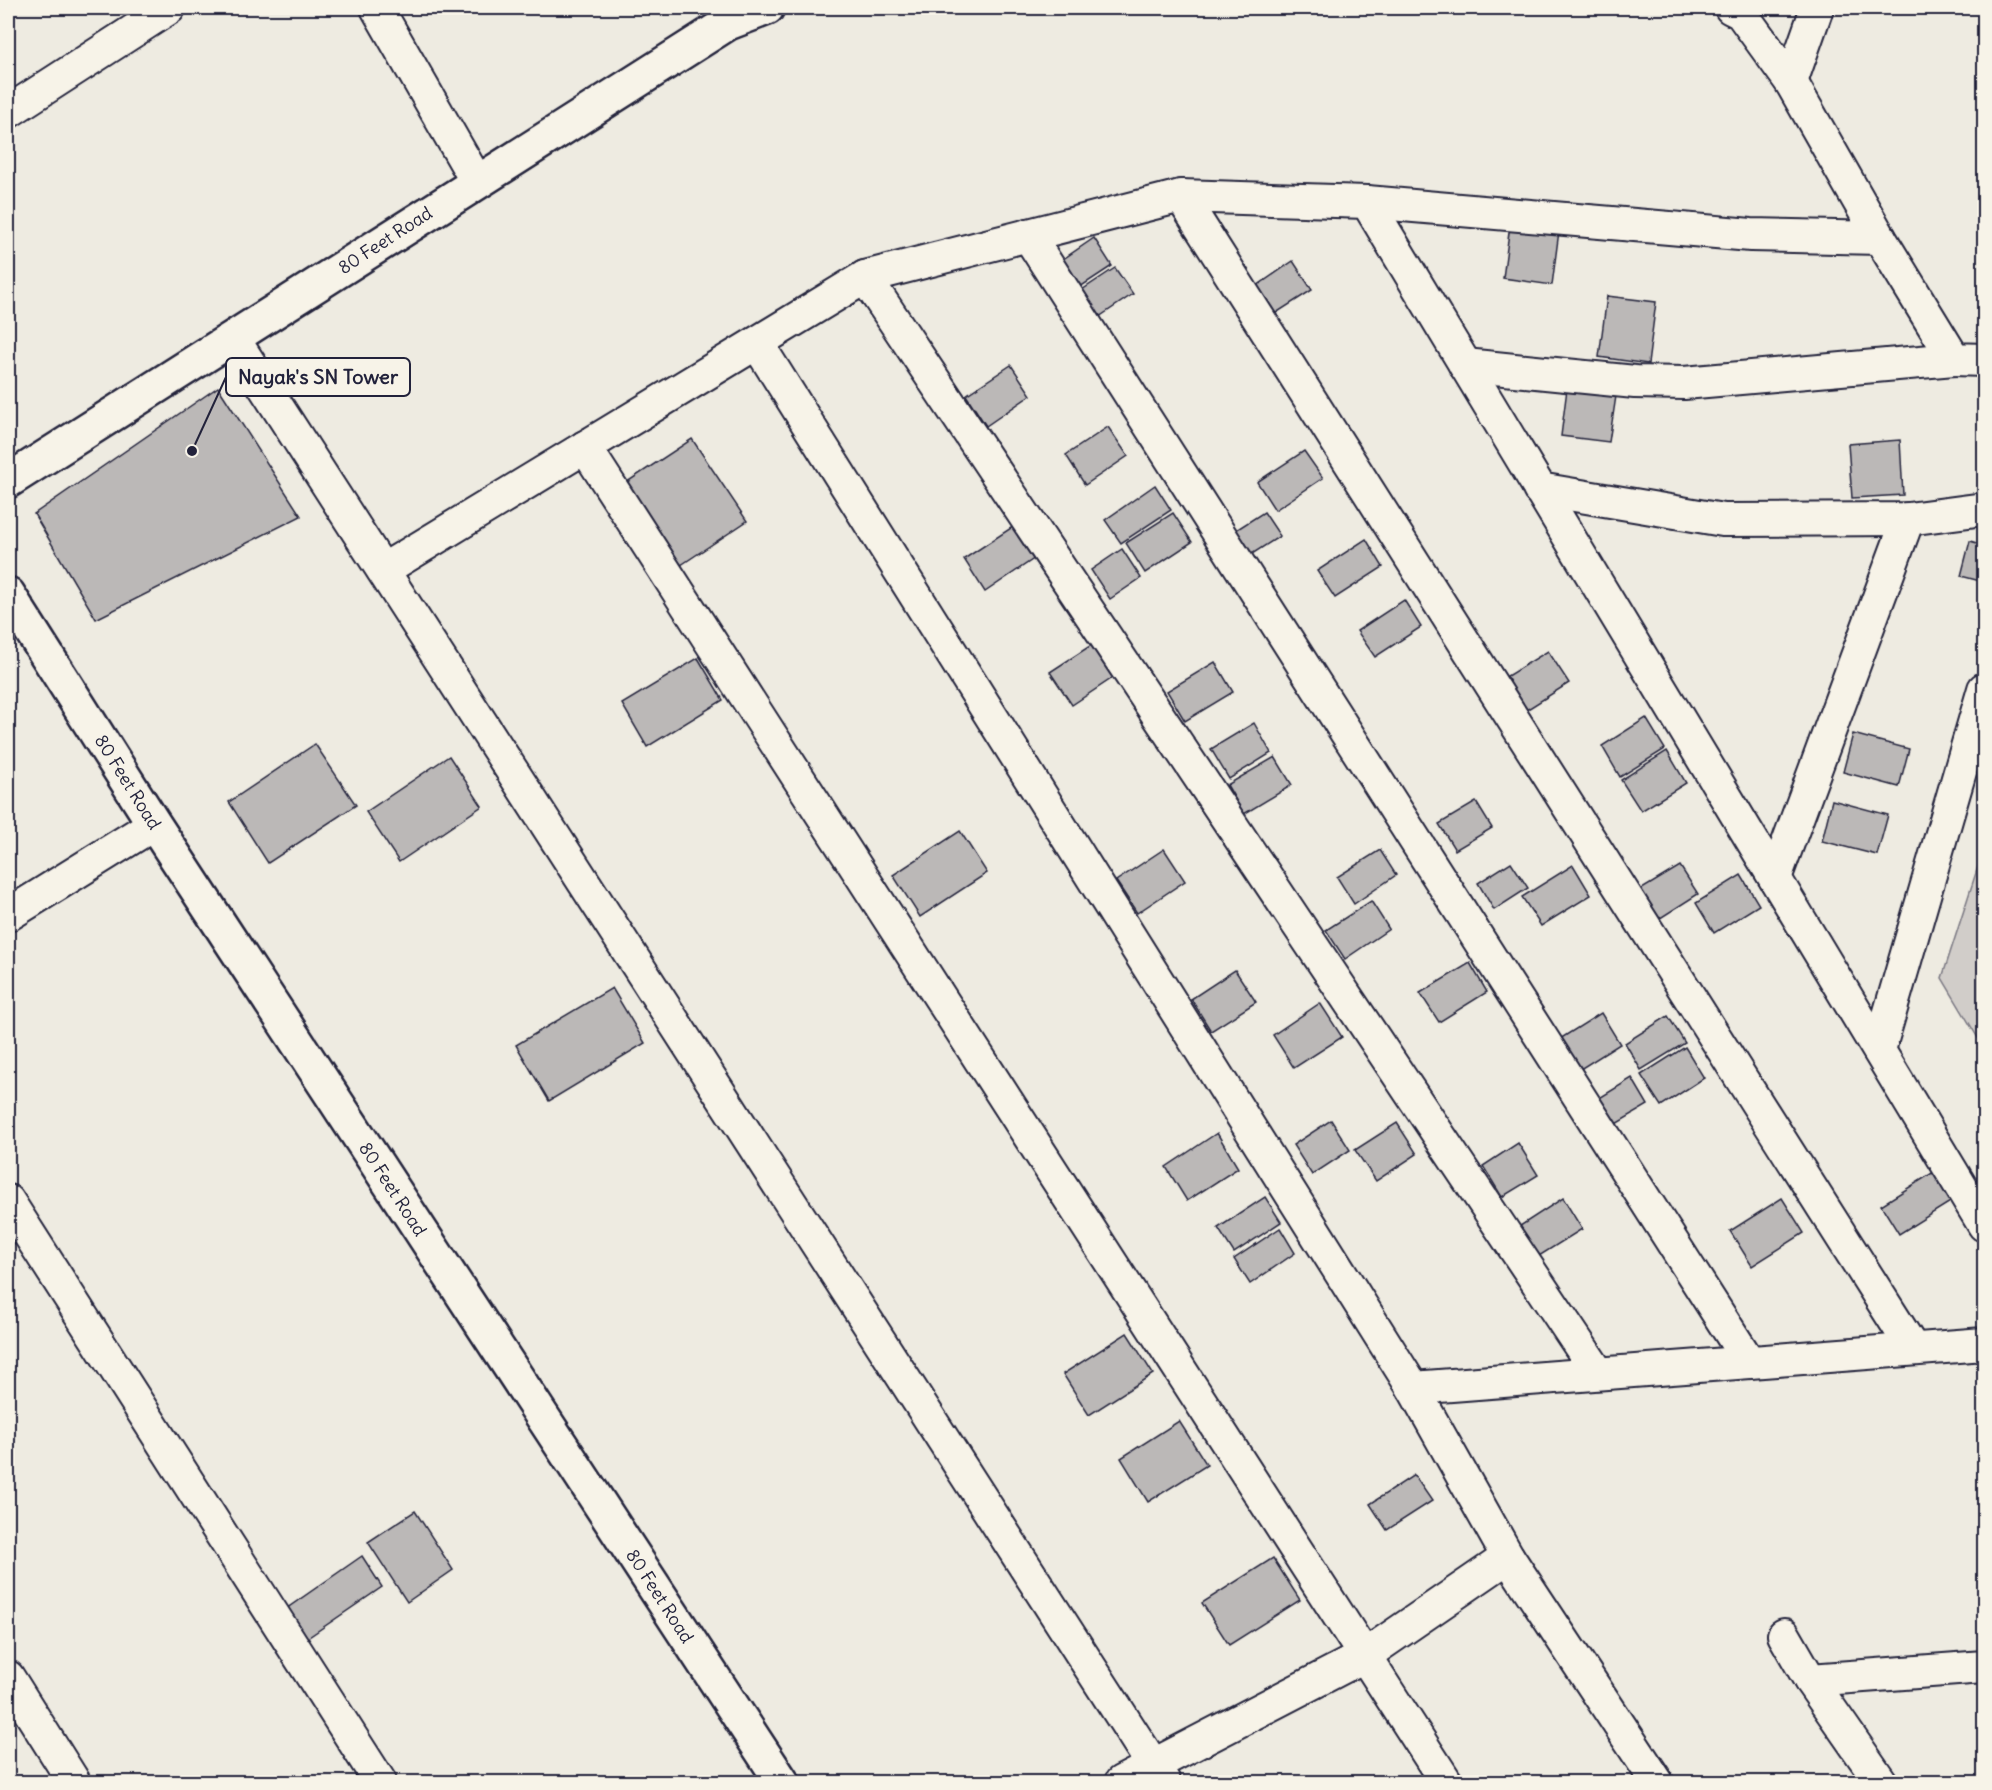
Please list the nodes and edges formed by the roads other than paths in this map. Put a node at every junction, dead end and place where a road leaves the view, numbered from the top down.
1 (169, 8) edge
2 (377, 8) edge
3 (767, 8) edge
4 (1731, 8) edge
5 (1817, 8) edge
6 (1791, 82) junction
7 (8, 112) edge
8 (477, 182) junction
9 (1181, 196) junction
10 (1367, 202) junction
11 (1028, 235) junction
12 (1880, 238) junction
13 (865, 277) junction
14 (233, 338) junction
15 (757, 343) junction
16 (1953, 359) junction
17 (1984, 360) edge
18 (1465, 365) junction
19 (585, 447) junction
20 (8, 481) edge
21 (1539, 489) junction
22 (1984, 509) edge
23 (1908, 519) junction
24 (383, 570) junction
25 (8, 594) edge
26 (1984, 688) edge
27 (154, 824) junction
28 (1775, 878) junction
29 (8, 915) edge
30 (1879, 1050) junction
31 (8, 1201) edge
32 (1984, 1224) edge
33 (1984, 1344) edge
34 (1913, 1349) junction
35 (1749, 1362) junction
36 (1598, 1374) junction
37 (1413, 1388) junction
38 (1508, 1557) junction
39 (1784, 1635) dead end
40 (1364, 1656) junction
41 (1984, 1667) edge
42 (8, 1677) edge
43 (1809, 1680) junction
44 (1159, 1774) edge
45 (74, 1782) edge
46 (380, 1782) edge
47 (782, 1782) edge
48 (1121, 1782) edge
49 (1446, 1782) edge
50 (1657, 1782) edge
51 (1881, 1782) edge

1 - 7 street
2 - 8 street
3 - 8 street, 80 Feet Road
4 - 6 street
5 - 6 street
6 - 12 street
8 - 14 street, 80 Feet Road
9 - 10 street
9 - 11 street
9 - 34 street
10 - 12 street
10 - 18 street
11 - 13 street
11 - 35 street
12 - 16 street
13 - 15 street
13 - 36 street
14 - 20 street, 80 Feet Road
14 - 24 street
15 - 19 street
15 - 37 street
16 - 17 street
16 - 18 street
18 - 21 street
19 - 24 street
19 - 40 street
21 - 23 street
21 - 28 street
22 - 23 street
23 - 28 street
24 - 44 street
25 - 27 street, 80 Feet Road
26 - 30 street
27 - 29 street
27 - 47 street, 80 Feet Road
28 - 30 street
30 - 32 street
31 - 46 street
33 - 34 street
34 - 35 street
35 - 36 street
36 - 37 street
37 - 38 street
38 - 40 street
38 - 50 street
39 - 43 street
40 - 44 street
40 - 49 street
41 - 43 street
42 - 45 street
43 - 51 street
44 - 48 street

